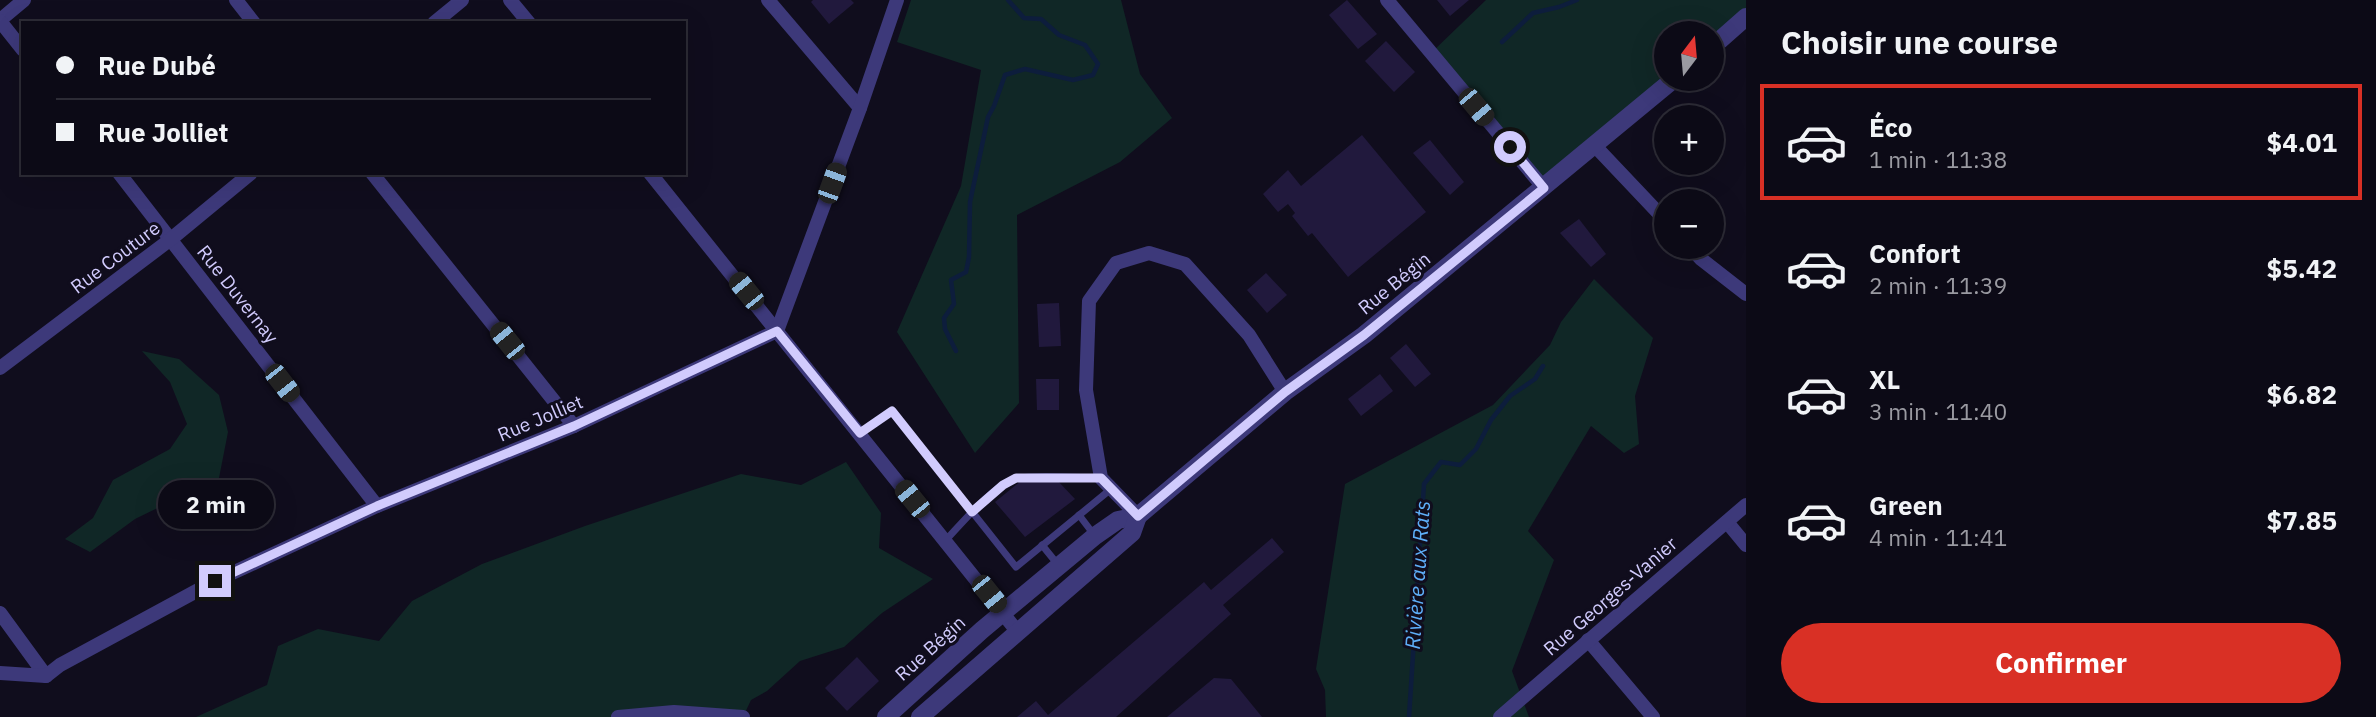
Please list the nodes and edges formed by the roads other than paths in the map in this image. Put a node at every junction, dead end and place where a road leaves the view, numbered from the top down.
1 (24, 0) edge
2 (236, 0) edge
3 (462, 0) edge
4 (510, 0) edge
5 (768, 0) edge
6 (897, 0) edge
7 (1387, 0) edge
8 (1746, 17) edge
9 (0, 20) edge
10 (252, 21) edge
11 (437, 21) edge
12 (527, 21) edge
13 (1724, 36) edge
14 (21, 47) edge
15 (1660, 91) edge
16 (859, 108) junction
17 (1595, 146) junction
18 (121, 175) edge
19 (249, 175) edge
20 (374, 175) edge
21 (652, 175) edge
22 (1544, 188) junction
23 (1654, 208) edge
24 (171, 239) junction
25 (1701, 259) edge
26 (1746, 294) edge
27 (777, 331) junction
28 (2, 363) edge
29 (1285, 392) junction
30 (574, 426) junction
31 (860, 433) junction
32 (1106, 483) junction
33 (1746, 505) edge
34 (377, 506) junction
35 (972, 512) junction
36 (1079, 515) junction
37 (1138, 516) junction
38 (1727, 522) junction
39 (1095, 536) junction
40 (946, 540) junction
41 (1042, 545) junction
42 (1746, 545) edge
43 (1059, 566) junction
44 (1003, 612) junction
45 (0, 613) edge
46 (1017, 631) junction
47 (1588, 640) junction
48 (0, 673) edge
49 (46, 676) junction
50 (618, 717) edge
51 (743, 717) edge
52 (886, 717) edge
53 (920, 717) edge
54 (1500, 717) edge
55 (1653, 717) edge

1 - 9 street
2 - 10 street
3 - 11 street
4 - 12 street
5 - 16 street
6 - 16 street
7 - 22 street
8 - 13 street
9 - 14 street
15 - 17 street, Rue Bégin
16 - 27 street
17 - 22 street, Rue Bégin
17 - 23 street
18 - 24 street, Rue Duvernay
19 - 24 street, Rue Couture
20 - 30 street
21 - 27 street
22 - 29 street, Rue Bégin
24 - 28 street, Rue Couture
24 - 34 street, Rue Duvernay
25 - 26 street
27 - 30 street, Rue Jolliet
27 - 31 street
29 - 32 street
29 - 37 street, Rue Bégin
30 - 34 street, Rue Jolliet
31 - 35 lane
31 - 40 street
32 - 35 lane
32 - 36 lane
32 - 37 street
33 - 38 street, Rue Georges-Vanier
34 - 49 street, Rue Jolliet
35 - 40 lane
35 - 41 lane
36 - 39 lane
36 - 41 lane
37 - 39 street, Rue Bégin
37 - 46 street, Rue Bégin
38 - 42 street
38 - 47 street, Rue Georges-Vanier
39 - 43 street, Rue Bégin
40 - 44 street
41 - 43 lane
43 - 44 street, Rue Bégin
44 - 46 street
44 - 52 street, Rue Bégin
45 - 49 street
46 - 53 street, Rue Bégin
47 - 54 street, Rue Georges-Vanier
47 - 55 street
48 - 49 street
50 - 51 street

